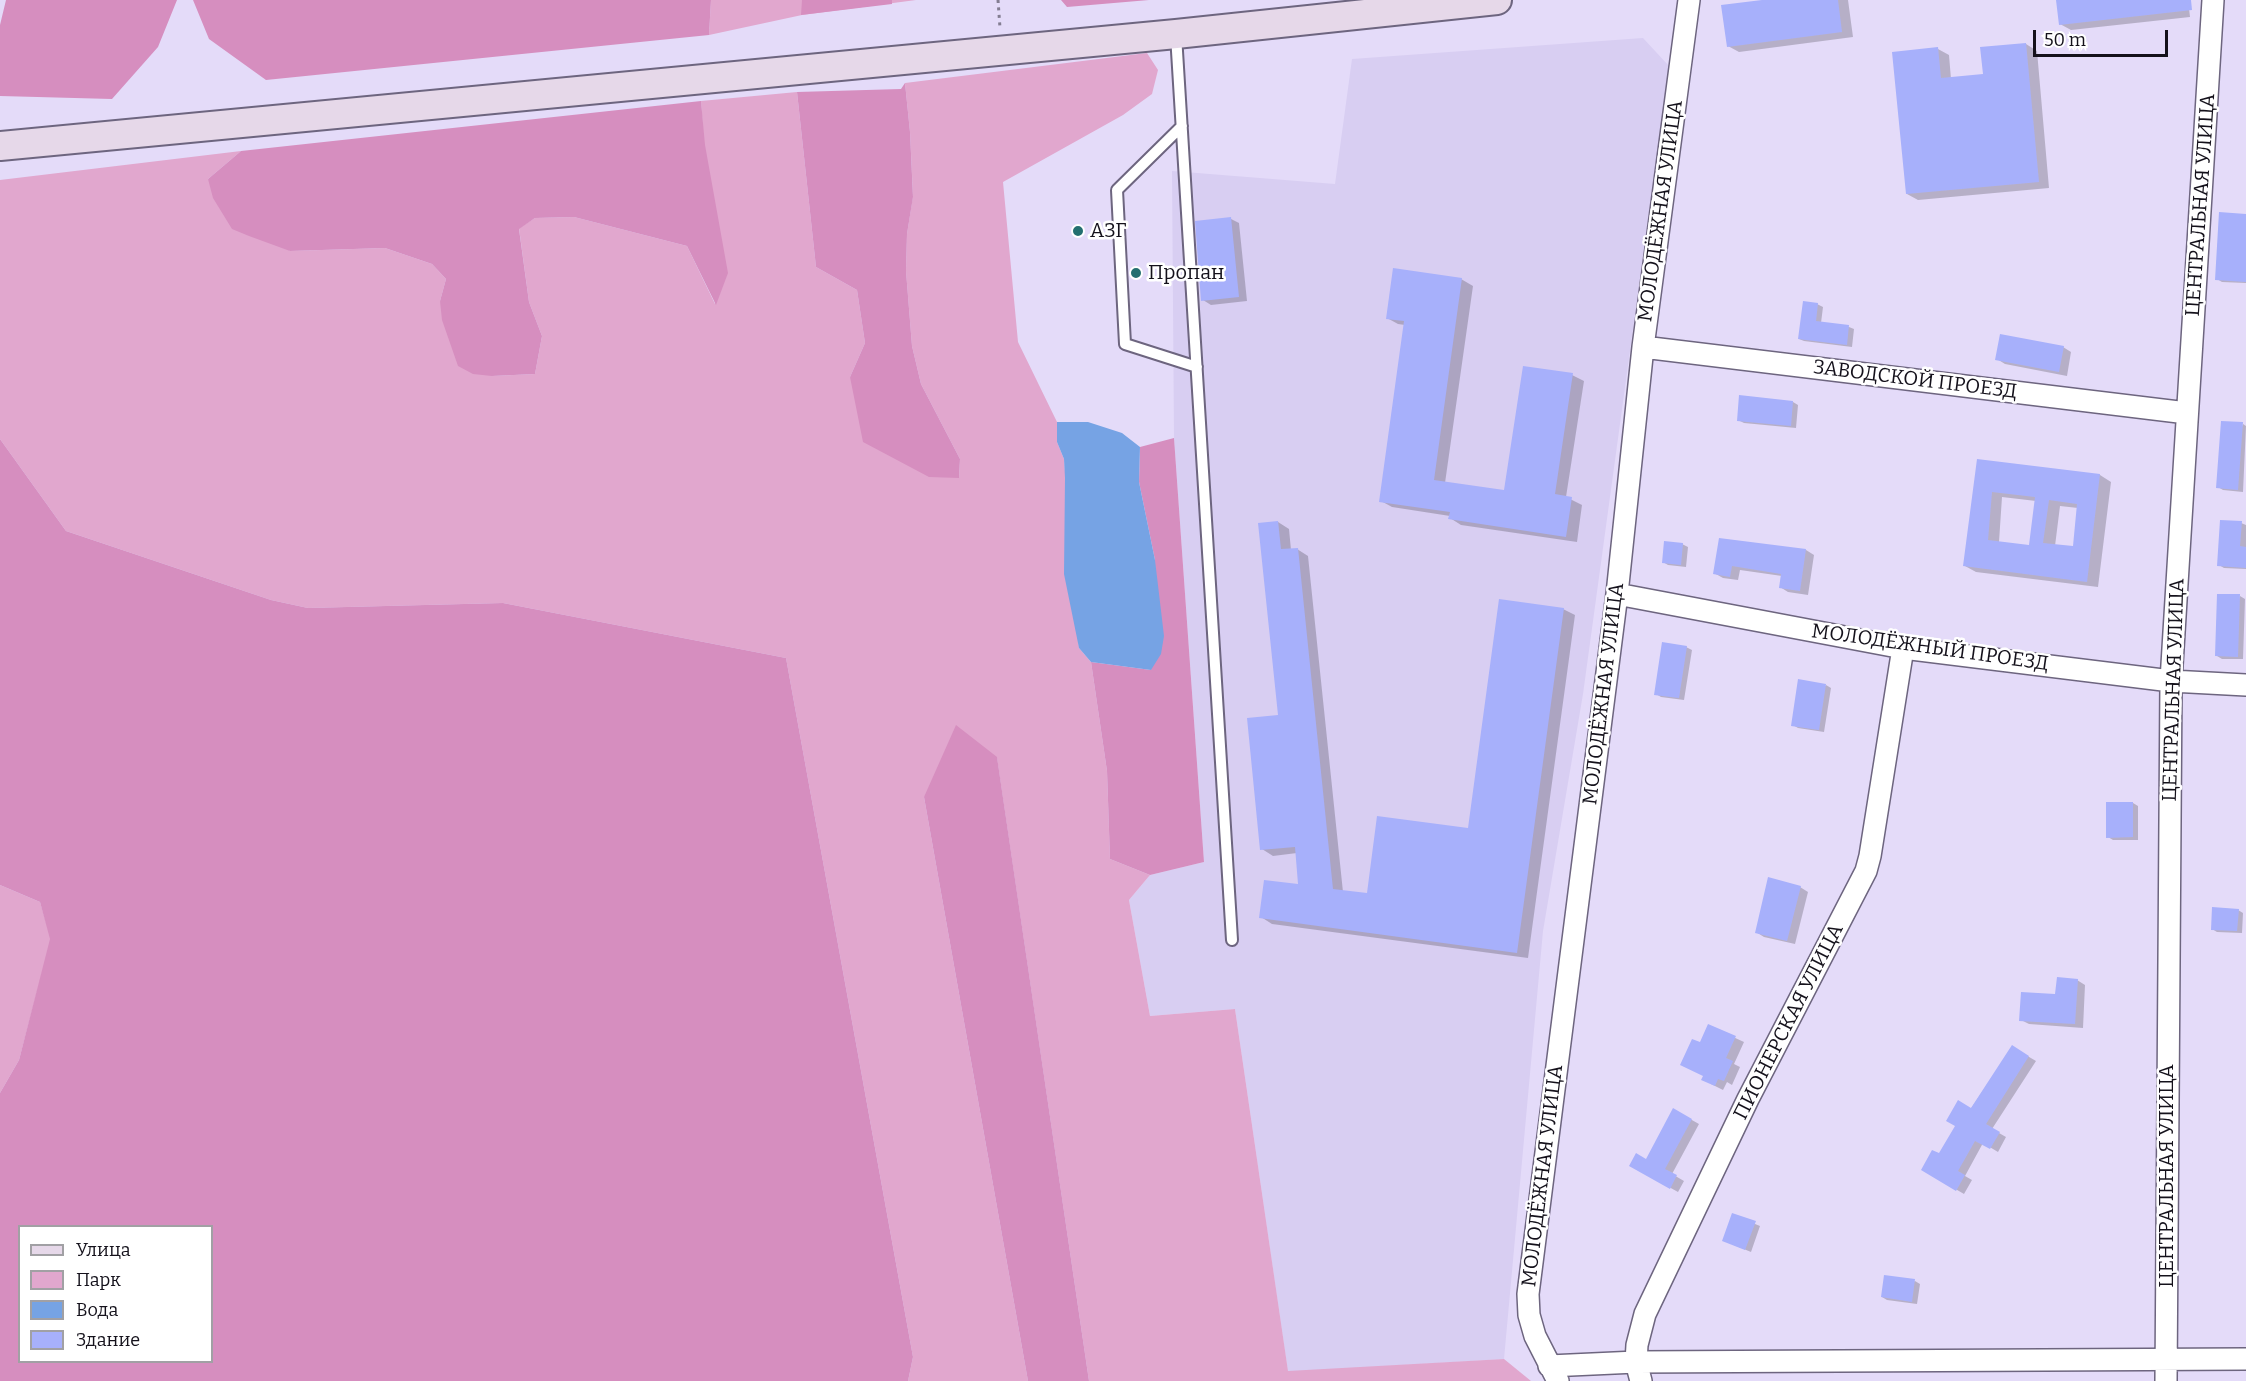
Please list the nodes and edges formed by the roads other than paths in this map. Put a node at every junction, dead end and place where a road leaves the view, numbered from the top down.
1 (1497, 0) edge
2 (1689, 0) edge
3 (2213, 0) edge
4 (1176, 34) junction
5 (1182, 126) junction
6 (0, 146) edge
7 (1643, 347) junction
8 (1197, 367) junction
9 (2187, 413) junction
10 (1617, 594) junction
11 (1903, 648) junction
12 (2171, 681) junction
13 (2246, 685) edge
14 (1232, 940) dead end
15 (2246, 1359) edge
16 (2166, 1360) junction
17 (1638, 1371) edge
18 (1553, 1374) edge
19 (2166, 1381) edge

1 - 4 main road
2 - 7 street, МОЛОДЁЖНАЯ УЛИЦА
3 - 9 street, ЦЕНТРАЛЬНАЯ УЛИЦА
4 - 5 lane
4 - 6 main road
5 - 8 lane
5 - 8 lane
7 - 9 street, ЗАВОДСКОЙ ПРОЕЗД
7 - 10 street, МОЛОДЁЖНАЯ УЛИЦА
8 - 14 lane
9 - 12 street, ЦЕНТРАЛЬНАЯ УЛИЦА
10 - 11 street, МОЛОДЁЖНЫЙ ПРОЕЗД
10 - 18 street, МОЛОДЁЖНАЯ УЛИЦА
11 - 12 street, МОЛОДЁЖНЫЙ ПРОЕЗД
11 - 17 street, ПИОНЕРСКАЯ УЛИЦА
12 - 13 street, МОЛОДЁЖНЫЙ ПРОЕЗД
12 - 16 street, ЦЕНТРАЛЬНАЯ УЛИЦА
15 - 16 street
16 - 17 street
16 - 19 street, ЦЕНТРАЛЬНАЯ УЛИЦА
17 - 18 street

